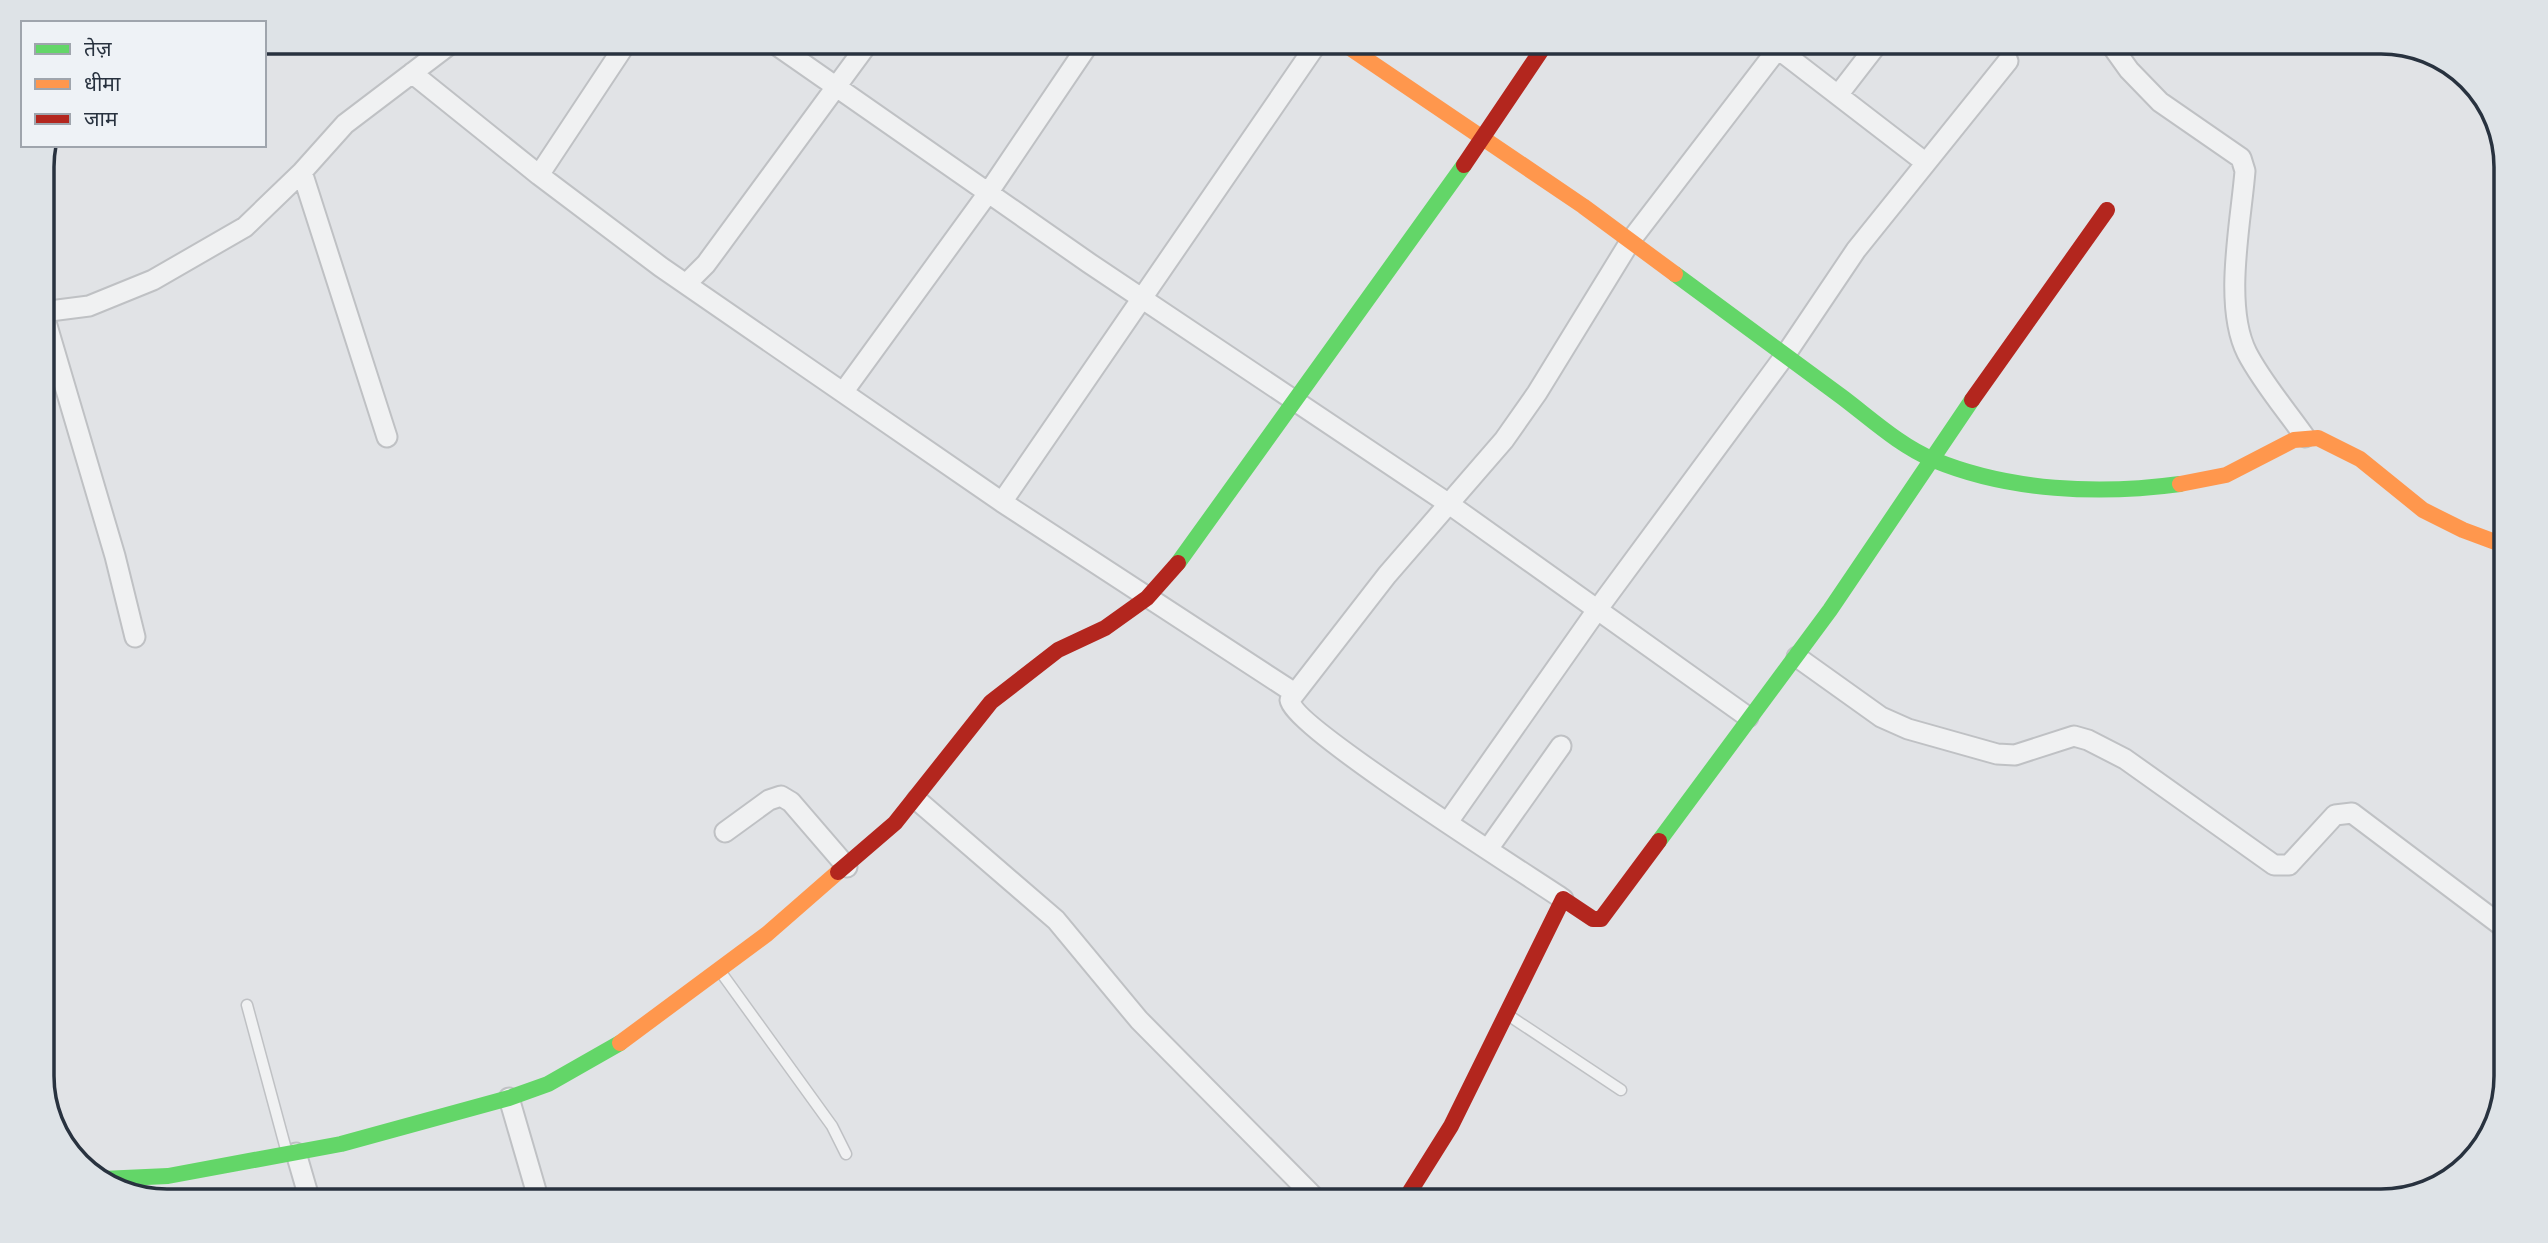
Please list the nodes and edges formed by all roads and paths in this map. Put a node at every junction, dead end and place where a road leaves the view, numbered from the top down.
1 (437, 54) edge
2 (618, 54) edge
3 (789, 54) edge
4 (861, 54) edge
5 (1082, 54) edge
6 (1310, 54) edge
7 (1359, 54) edge
8 (1538, 54) edge
9 (1774, 54) edge
10 (1791, 54) edge
11 (1870, 54) edge
12 (2118, 54) edge
13 (2008, 61) dead end
14 (412, 73) junction
15 (837, 88) junction
16 (1838, 95) junction
17 (1482, 136) junction
18 (1926, 163) junction
19 (302, 172) junction
20 (539, 175) junction
21 (989, 192) junction
22 (2108, 210) dead end
23 (1630, 240) junction
24 (686, 284) junction
25 (1142, 296) junction
26 (54, 311) edge
27 (54, 349) edge
28 (1786, 354) junction
29 (844, 391) junction
30 (1297, 399) junction
31 (387, 437) dead end
32 (2305, 437) junction
33 (1931, 458) junction
34 (1002, 502) junction
35 (1449, 504) junction
36 (2494, 542) edge
37 (1147, 598) junction
38 (1597, 610) junction
39 (135, 637) dead end
40 (1797, 657) junction
41 (1293, 692) junction
42 (1748, 717) junction
43 (1561, 746) dead end
44 (917, 800) junction
45 (1448, 822) junction
46 (725, 832) dead end
47 (1488, 849) junction
48 (847, 867) junction
49 (1563, 899) junction
50 (2494, 920) edge
51 (720, 971) junction
52 (247, 1005) dead end
53 (1505, 1013) junction
54 (1620, 1090) dead end
55 (509, 1098) junction
56 (291, 1154) junction
57 (846, 1154) dead end
58 (121, 1178) edge
59 (305, 1189) edge
60 (536, 1189) edge
61 (1306, 1189) edge
62 (1412, 1189) edge

1 - 14 street
2 - 20 street
3 - 15 street
4 - 15 street
5 - 21 street
6 - 25 street
7 - 17 street
8 - 17 street
9 - 23 street
10 - 16 street
11 - 16 street
12 - 32 street
13 - 18 street
14 - 19 street
14 - 20 street
15 - 21 street
15 - 24 street
16 - 18 street
17 - 23 street
17 - 30 street
18 - 28 street
19 - 26 street
19 - 31 street
20 - 24 street
21 - 25 street
21 - 29 street
22 - 33 street
23 - 28 street
23 - 35 street
24 - 29 street
25 - 30 street
25 - 34 street
27 - 39 street
28 - 33 street
28 - 38 street
29 - 34 street
30 - 35 street
30 - 37 street
32 - 33 street
32 - 36 street
33 - 40 street
34 - 37 street
35 - 38 street
35 - 41 street
37 - 41 street
37 - 44 street
38 - 42 street
38 - 45 street
40 - 42 street
40 - 50 street
41 - 45 street
42 - 49 street
43 - 47 street
44 - 48 street
44 - 61 street
45 - 47 street
46 - 48 street
47 - 49 street
48 - 51 street
49 - 53 street
51 - 55 street
51 - 57 lane
52 - 56 lane
53 - 54 lane
53 - 62 street
55 - 56 street
55 - 60 street
56 - 58 street
56 - 59 street

